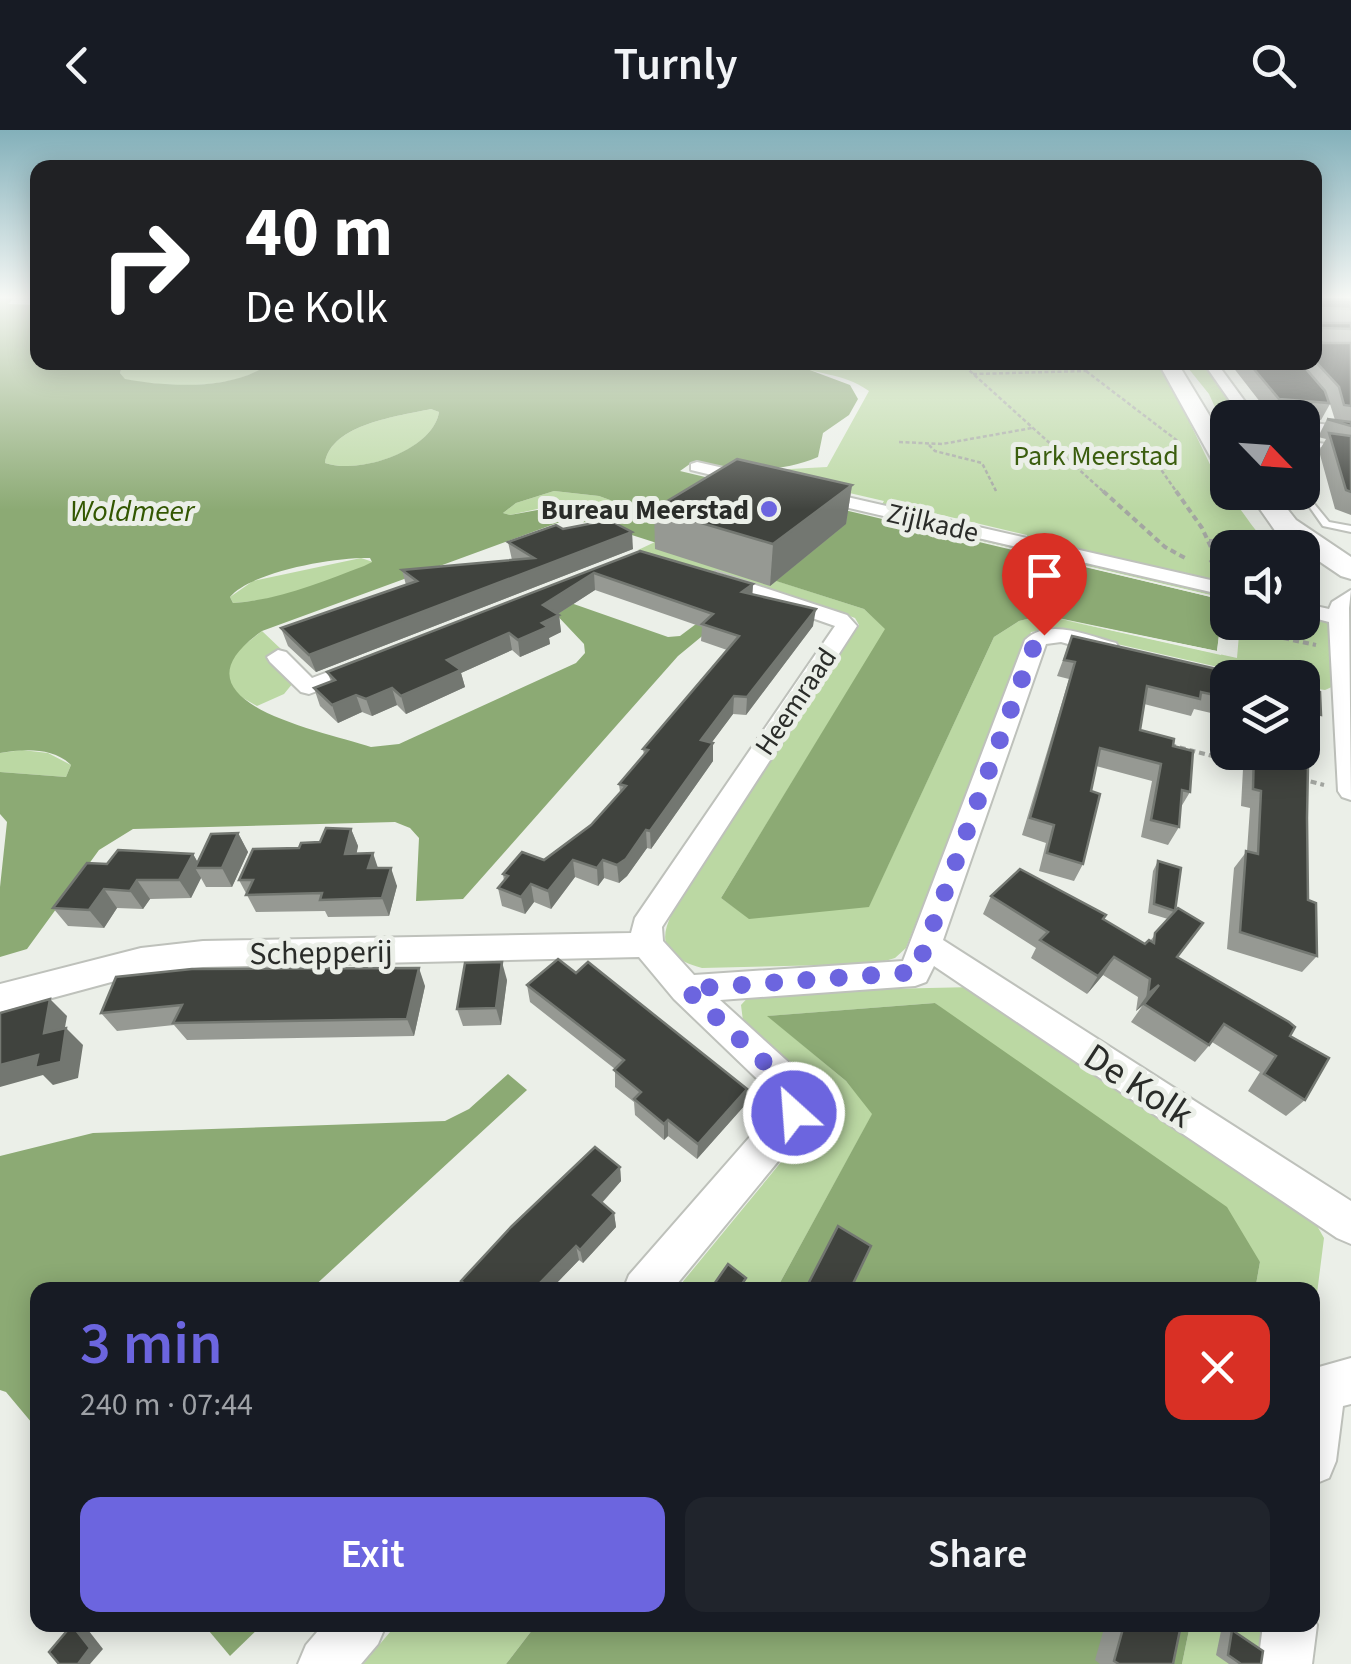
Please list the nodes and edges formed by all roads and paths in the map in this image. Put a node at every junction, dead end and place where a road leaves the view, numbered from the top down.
1 (968, 370) edge
2 (1172, 370) edge
3 (1184, 370) edge
4 (1215, 370) edge
5 (1086, 371) joint
6 (972, 374) junction
7 (1237, 400) edge
8 (1210, 415) edge
9 (1210, 420) edge
10 (1320, 425) edge
11 (1032, 428) junction
12 (1351, 432) edge
13 (899, 442) dead end
14 (929, 445) junction
15 (1320, 445) edge
16 (1351, 449) edge
17 (1061, 453) junction
18 (1153, 458) junction
19 (697, 467) dead end
20 (996, 492) dead end
21 (1274, 510) edge
22 (1316, 510) edge
23 (1351, 529) edge
24 (1208, 542) joint
25 (1210, 546) edge
26 (1190, 560) dead end
27 (1320, 569) edge
28 (692, 570) edge
29 (1351, 570) edge
30 (1351, 584) edge
31 (1210, 586) edge
32 (1351, 596) edge
33 (1320, 614) edge
34 (1345, 620) edge
35 (1291, 640) edge
36 (1319, 646) dead end
37 (1129, 652) edge
38 (278, 657) dead end
39 (382, 658) edge
40 (1154, 741) edge
41 (1173, 746) junction
42 (1210, 756) edge
43 (1170, 763) edge
44 (1298, 778) edge
45 (1342, 789) edge
46 (647, 945) junction
47 (928, 946) junction
48 (686, 989) junction
49 (0, 998) edge
50 (1351, 1224) edge
51 (651, 1282) edge
52 (1351, 1381) edge
53 (1320, 1403) edge
54 (352, 1632) edge
55 (1289, 1632) edge
56 (325, 1664) edge
57 (1285, 1664) edge

1 - 6 path
2 - 9 street
3 - 8 street
4 - 7 street
5 - 6 path
5 - 18 path
6 - 11 path
10 - 12 street
11 - 14 path
11 - 17 path
13 - 14 path
14 - 20 path
15 - 16 lane
17 - 18 path
17 - 26 path
18 - 24 path
19 - 31 street, Zijlkade
21 - 29 street
22 - 23 lane
24 - 25 path
27 - 30 street
28 - 46 street, Heemraad
32 - 34 street
33 - 34 street
34 - 45 street
35 - 36 path
37 - 47 street
38 - 39 street
40 - 41 path
41 - 42 path
41 - 43 path
44 - 45 path
46 - 48 street
46 - 49 street, Schepperij
47 - 48 street
47 - 50 street, De Kolk
48 - 51 street
52 - 53 street
54 - 56 street
55 - 57 street

